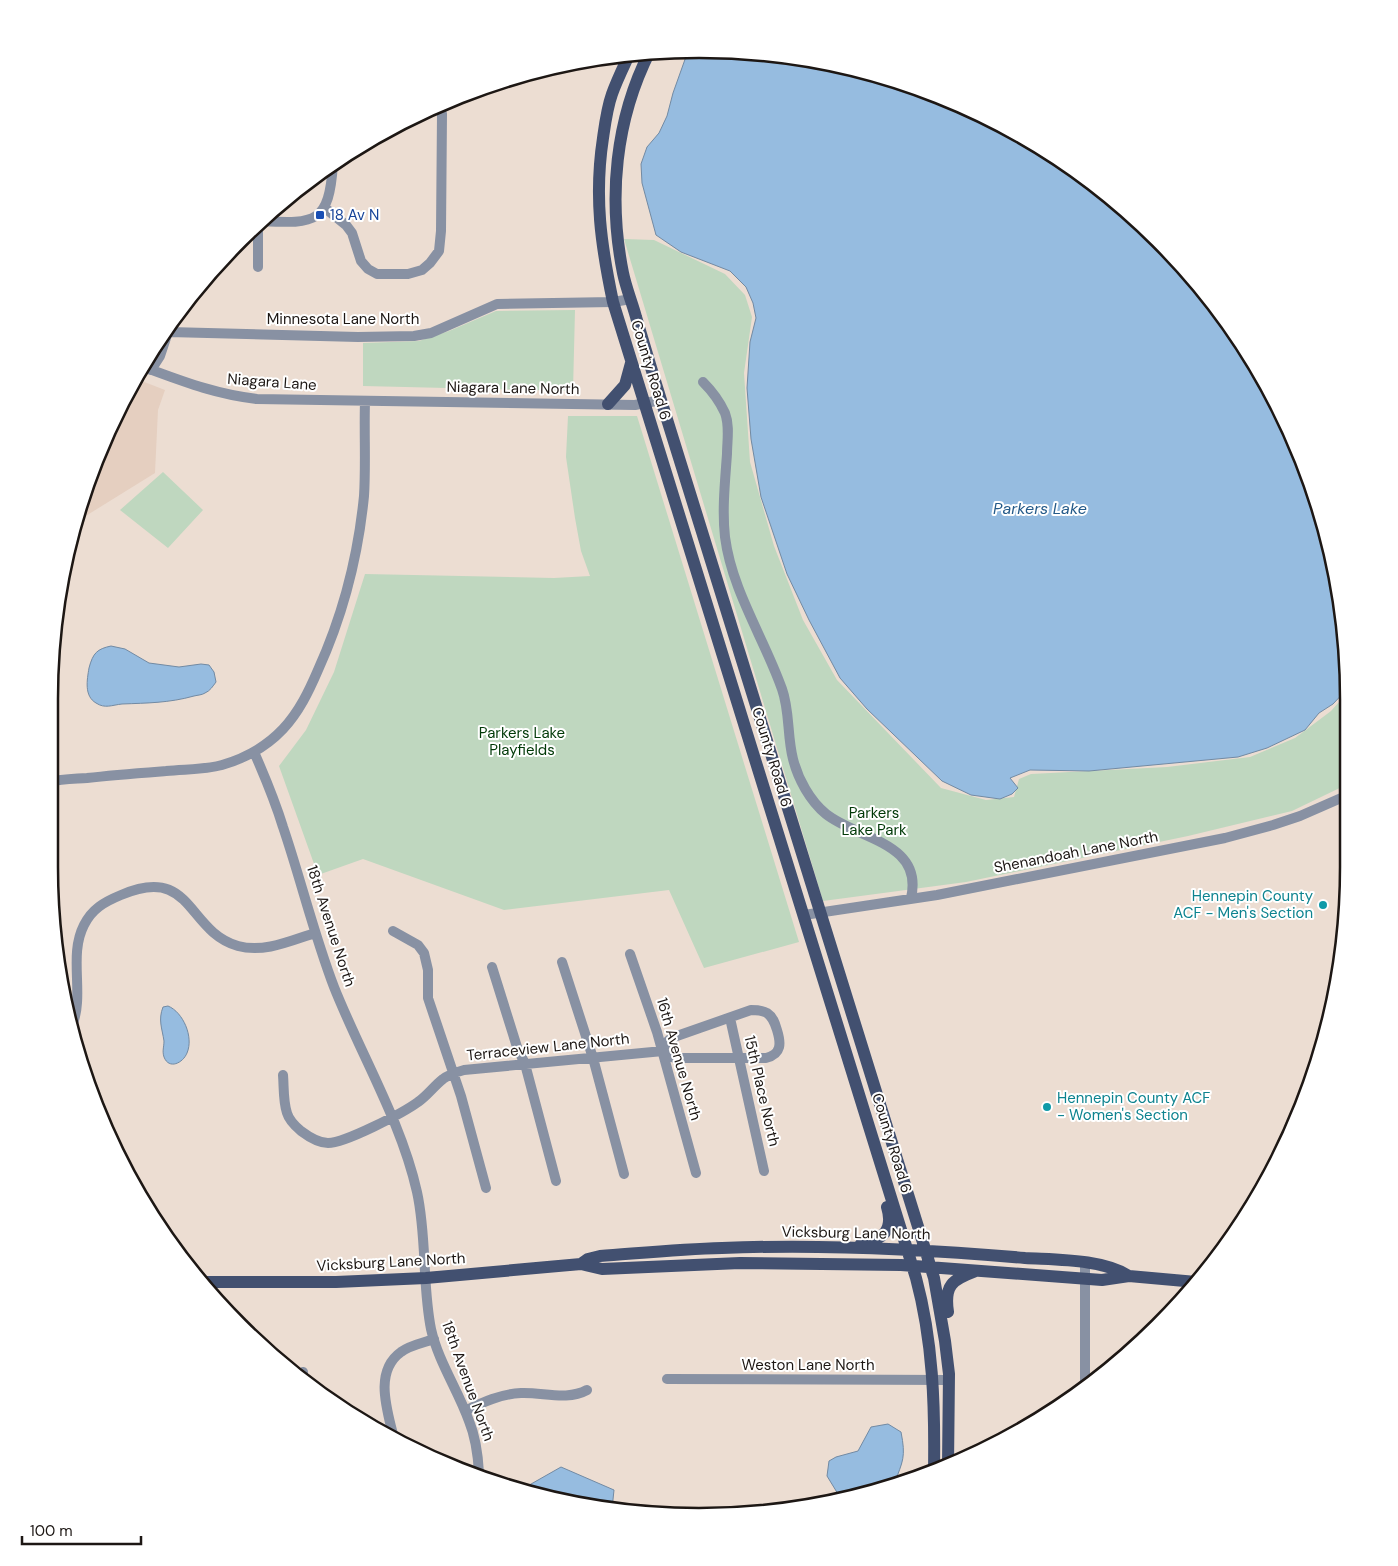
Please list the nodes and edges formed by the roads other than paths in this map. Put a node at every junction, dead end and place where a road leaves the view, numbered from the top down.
1 (645, 60) edge
2 (626, 62) edge
3 (441, 112) edge
4 (333, 173) edge
5 (325, 208) junction
6 (270, 222) edge
7 (258, 233) edge
8 (258, 267) dead end
9 (631, 300) junction
10 (613, 302) junction
11 (175, 329) edge
12 (163, 347) edge
13 (154, 361) edge
14 (631, 361) junction
15 (149, 369) edge
16 (704, 382) dead end
17 (661, 400) junction
18 (364, 401) junction
19 (608, 404) junction
20 (644, 404) junction
21 (254, 752) junction
22 (58, 781) edge
23 (1340, 798) edge
24 (911, 898) junction
25 (820, 912) junction
26 (804, 915) junction
27 (393, 931) dead end
28 (315, 933) junction
29 (630, 954) dead end
30 (562, 962) dead end
31 (492, 967) dead end
32 (75, 1015) edge
33 (730, 1018) junction
34 (663, 1051) junction
35 (593, 1058) junction
36 (740, 1058) junction
37 (525, 1064) junction
38 (453, 1073) junction
39 (283, 1075) dead end
40 (392, 1117) junction
41 (871, 1132) junction
42 (764, 1171) dead end
43 (696, 1173) dead end
44 (624, 1174) dead end
45 (556, 1181) dead end
46 (486, 1188) dead end
47 (841, 1248) junction
48 (907, 1250) junction
49 (925, 1250) junction
50 (1085, 1263) junction
51 (581, 1264) junction
52 (912, 1265) junction
53 (930, 1267) junction
54 (977, 1270) junction
55 (1129, 1276) junction
56 (426, 1278) junction
57 (1084, 1278) junction
58 (1188, 1281) edge
59 (210, 1282) edge
60 (434, 1340) junction
61 (949, 1377) junction
62 (667, 1379) dead end
63 (1085, 1379) edge
64 (933, 1380) junction
65 (587, 1390) dead end
66 (465, 1411) junction
67 (392, 1430) edge
68 (948, 1458) edge
69 (934, 1464) edge
70 (478, 1468) edge

1 - 9 main road, County Road 6
2 - 10 main road, County Road 6
3 - 5 street
4 - 5 street
5 - 6 street
7 - 8 street
9 - 10 street, Minnesota Lane North
9 - 17 main road, County Road 6
10 - 11 street, Minnesota Lane North
10 - 14 main road, County Road 6
12 - 13 street
14 - 19 main road
14 - 20 main road, County Road 6
15 - 18 street, Niagara Lane
16 - 24 street
17 - 20 street, Niagara Lane North
17 - 25 main road, County Road 6
18 - 19 street, Niagara Lane North
18 - 21 street
19 - 20 street, Niagara Lane North
20 - 26 main road, County Road 6
21 - 22 street
21 - 28 street, 18th Avenue North
23 - 24 street, Shenandoah Lane North
24 - 25 street, Shenandoah Lane North
25 - 26 street, Shenandoah Lane North
25 - 49 main road, County Road 6
26 - 41 main road, County Road 6
27 - 38 street
28 - 32 street
28 - 40 street, 18th Avenue North
29 - 34 street, 16th Avenue North
30 - 35 street
31 - 37 street
33 - 34 street
33 - 36 street, 15th Place North
33 - 36 street
34 - 35 street, Terraceview Lane North
34 - 36 street
34 - 43 street, 16th Avenue North
35 - 37 street, Terraceview Lane North
35 - 44 street
36 - 42 street, 15th Place North
37 - 38 street, Terraceview Lane North
37 - 45 street
38 - 40 street, Terraceview Lane North
38 - 46 street
39 - 40 street, Terraceview Lane North
40 - 56 street, 18th Avenue North
41 - 47 main road
41 - 48 main road, County Road 6
47 - 48 main road, Vicksburg Lane North
47 - 51 main road, Vicksburg Lane North
48 - 49 main road, Vicksburg Lane North
48 - 52 main road, County Road 6
49 - 50 main road, Vicksburg Lane North
49 - 53 main road, County Road 6
50 - 55 main road, Vicksburg Lane North
50 - 57 street
51 - 52 main road, Vicksburg Lane North
51 - 56 main road, Vicksburg Lane North
52 - 53 main road, Vicksburg Lane North
52 - 64 main road, County Road 6
53 - 54 main road, Vicksburg Lane North
53 - 61 main road, County Road 6
54 - 57 main road, Vicksburg Lane North
54 - 61 main road
55 - 57 main road, Vicksburg Lane North
55 - 58 main road, Vicksburg Lane North
56 - 59 main road, Vicksburg Lane North
56 - 60 street, 18th Avenue North
57 - 63 street
60 - 66 street, 18th Avenue North
60 - 67 street
61 - 64 street, Weston Lane North
61 - 68 main road, County Road 6
62 - 64 street, Weston Lane North
64 - 69 main road, County Road 6
65 - 66 street
66 - 70 street, 18th Avenue North

